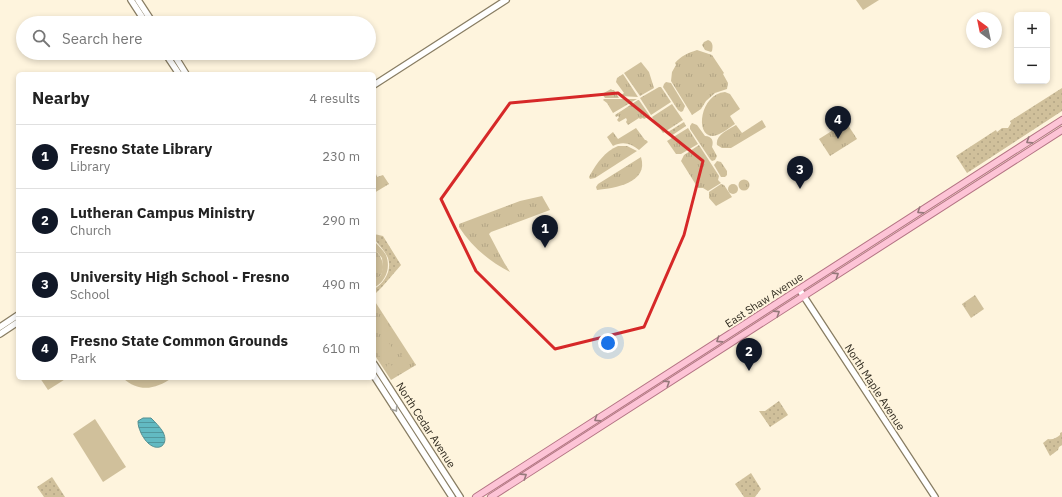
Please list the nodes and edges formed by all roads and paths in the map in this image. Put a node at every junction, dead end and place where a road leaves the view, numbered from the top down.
1 (131, 0) edge
2 (138, 0) edge
3 (506, 0) edge
4 (140, 14) joint
5 (145, 16) edge
6 (148, 16) edge
7 (170, 60) edge
8 (177, 60) edge
9 (178, 72) edge
10 (185, 72) edge
11 (376, 84) edge
12 (1062, 120) edge
13 (1062, 130) edge
14 (799, 289) junction
15 (804, 296) junction
16 (16, 316) edge
17 (16, 323) edge
18 (0, 327) edge
19 (0, 334) edge
20 (376, 367) edge
21 (376, 379) edge
22 (407, 428) junction
23 (578, 431) junction
24 (420, 435) junction
25 (417, 442) junction
26 (551, 458) junction
27 (441, 466) junction
28 (452, 497) edge
29 (460, 497) edge
30 (476, 497) edge
31 (491, 497) edge
32 (934, 497) edge

1 - 4 main road
2 - 6 main road
3 - 11 main road
4 - 5 main road
7 - 9 main road
8 - 10 main road
12 -> 14 main road, East Shaw Avenue
15 -> 13 main road, East Shaw Avenue
14 - 15 main road, North Maple Avenue
14 -> 23 main road, East Shaw Avenue
26 -> 15 main road, East Shaw Avenue
15 - 32 main road, North Maple Avenue
16 - 18 main road
17 - 19 main road
20 - 24 main road, North Cedar Avenue
21 -> 22 main road, North Cedar Avenue
22 - 24 main road
22 - 25 main road, North Cedar Avenue
23 - 26 main road
23 - 30 main road, East Shaw Avenue
24 - 27 main road, North Cedar Avenue
25 - 27 main road
25 - 28 main road, North Cedar Avenue
31 -> 26 main road, East Shaw Avenue
27 - 29 main road, North Cedar Avenue

